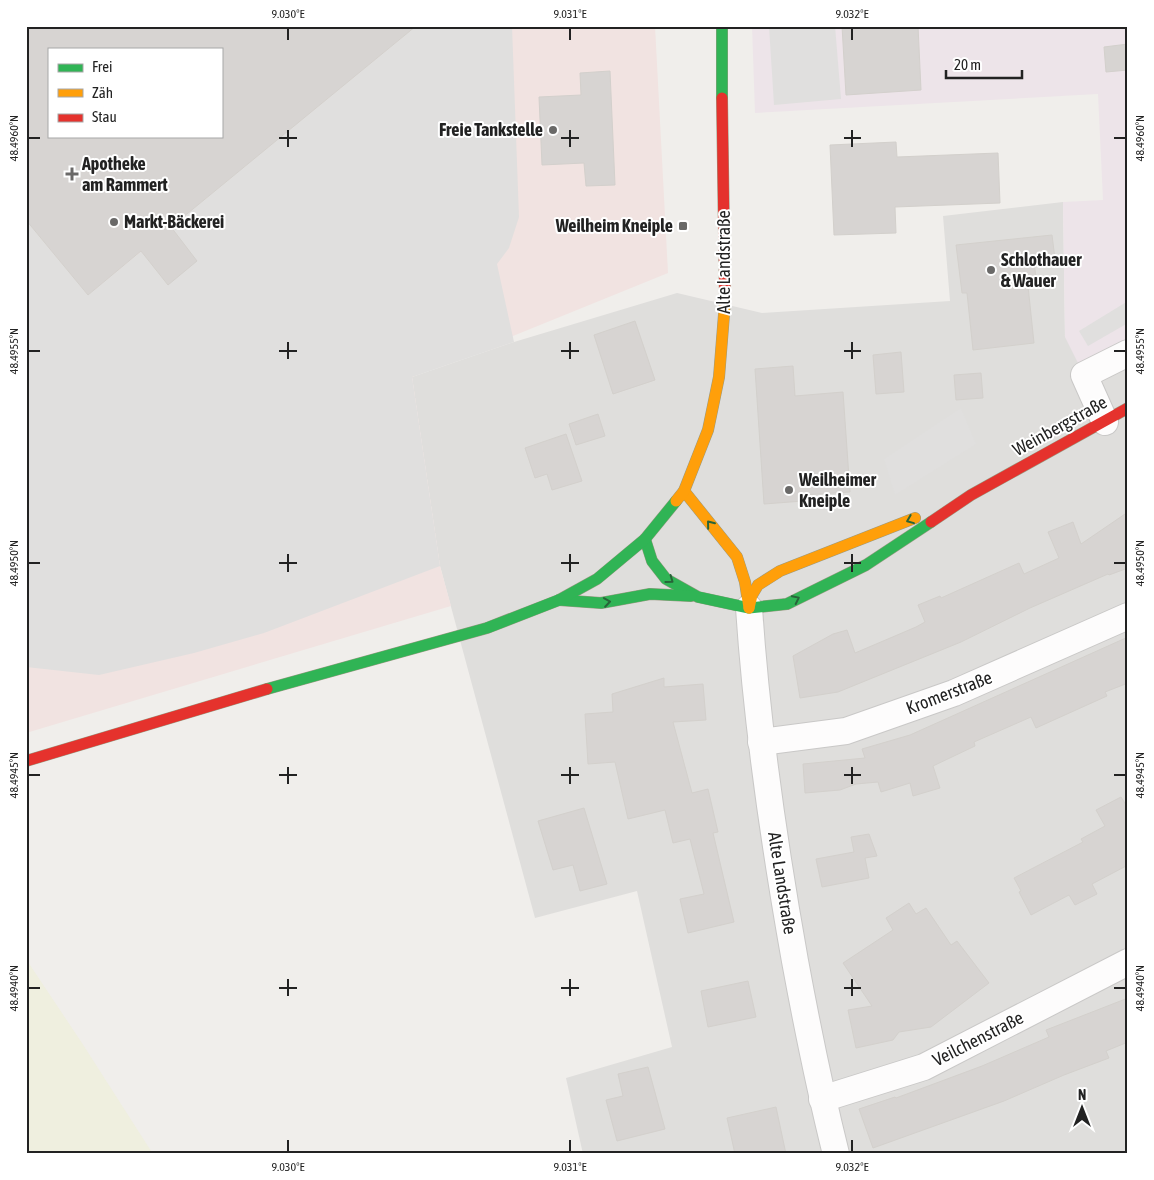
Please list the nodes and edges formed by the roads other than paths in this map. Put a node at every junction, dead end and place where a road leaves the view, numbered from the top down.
1 (722, 26) edge
2 (1128, 353) edge
3 (1128, 408) edge
4 (1104, 422) junction
5 (684, 491) junction
6 (971, 495) junction
7 (645, 539) junction
8 (737, 557) junction
9 (752, 563) dead end
10 (767, 568) dead end
11 (780, 571) junction
12 (698, 596) junction
13 (558, 600) junction
14 (749, 608) junction
15 (1128, 616) edge
16 (761, 742) junction
17 (26, 761) edge
18 (1128, 962) edge
19 (822, 1099) junction
20 (836, 1154) edge

1 - 5 street, Alte Landstraße
2 - 4 street
3 - 4 street, Weinbergstraße
4 - 6 street, Weinbergstraße
5 - 7 street, Alte Landstraße
8 -> 5 street, Alte Landstraße
6 -> 11 street
14 -> 6 street
7 -> 12 street
7 - 13 street, Alte Landstraße
8 - 9 street
8 - 14 street, Alte Landstraße
10 - 11 street
11 - 14 street
13 -> 12 street
12 - 14 street
13 - 17 street, Alte Landstraße
14 - 16 street, Alte Landstraße
15 - 16 street, Kromerstraße
16 - 19 street, Alte Landstraße
18 - 19 street, Veilchenstraße
19 - 20 street, Alte Landstraße

